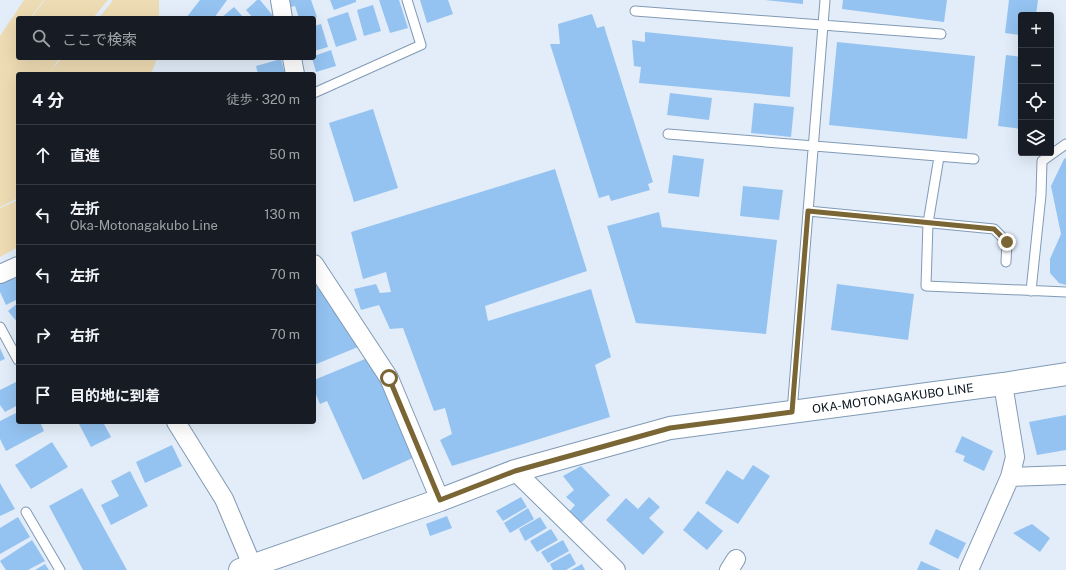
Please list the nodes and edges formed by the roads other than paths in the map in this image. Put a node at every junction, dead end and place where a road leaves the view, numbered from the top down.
1 (280, 0) edge
2 (407, 0) edge
3 (825, 0) edge
4 (636, 11) dead end
5 (283, 16) edge
6 (823, 24) junction
7 (941, 34) dead end
8 (292, 60) edge
9 (295, 72) edge
10 (316, 92) edge
11 (668, 134) dead end
12 (1066, 144) edge
13 (813, 146) junction
14 (939, 156) junction
15 (974, 159) dead end
16 (808, 211) junction
17 (928, 222) junction
18 (1006, 262) dead end
19 (16, 267) edge
20 (316, 267) edge
21 (0, 274) edge
22 (1031, 291) junction
23 (1066, 292) edge
24 (0, 327) edge
25 (16, 356) edge
26 (1066, 374) edge
27 (1002, 384) junction
28 (792, 412) junction
29 (177, 424) edge
30 (515, 471) junction
31 (1066, 475) edge
32 (1010, 477) junction
33 (440, 500) junction
34 (26, 512) dead end
35 (246, 568) edge
36 (60, 570) edge
37 (616, 570) edge
38 (969, 570) edge

1 - 5 street
2 - 10 lane
3 - 6 lane
4 - 6 lane
6 - 7 lane
6 - 13 lane
8 - 9 street
11 - 13 lane
12 - 22 lane
13 - 14 lane
13 - 16 lane
14 - 15 lane
14 - 17 lane
16 - 17 lane
16 - 28 lane
17 - 18 lane
17 - 22 lane
19 - 21 street
20 - 33 street
22 - 23 lane
24 - 25 lane
26 - 27 main road, OKA-MOTONAGAKUBO LINE
27 - 28 main road, OKA-MOTONAGAKUBO LINE
27 - 32 street
28 - 30 main road, OKA-MOTONAGAKUBO LINE
29 - 35 street
30 - 33 main road, OKA-MOTONAGAKUBO LINE
30 - 37 street
31 - 32 street
32 - 38 street
33 - 35 main road, OKA-MOTONAGAKUBO LINE
34 - 36 lane

